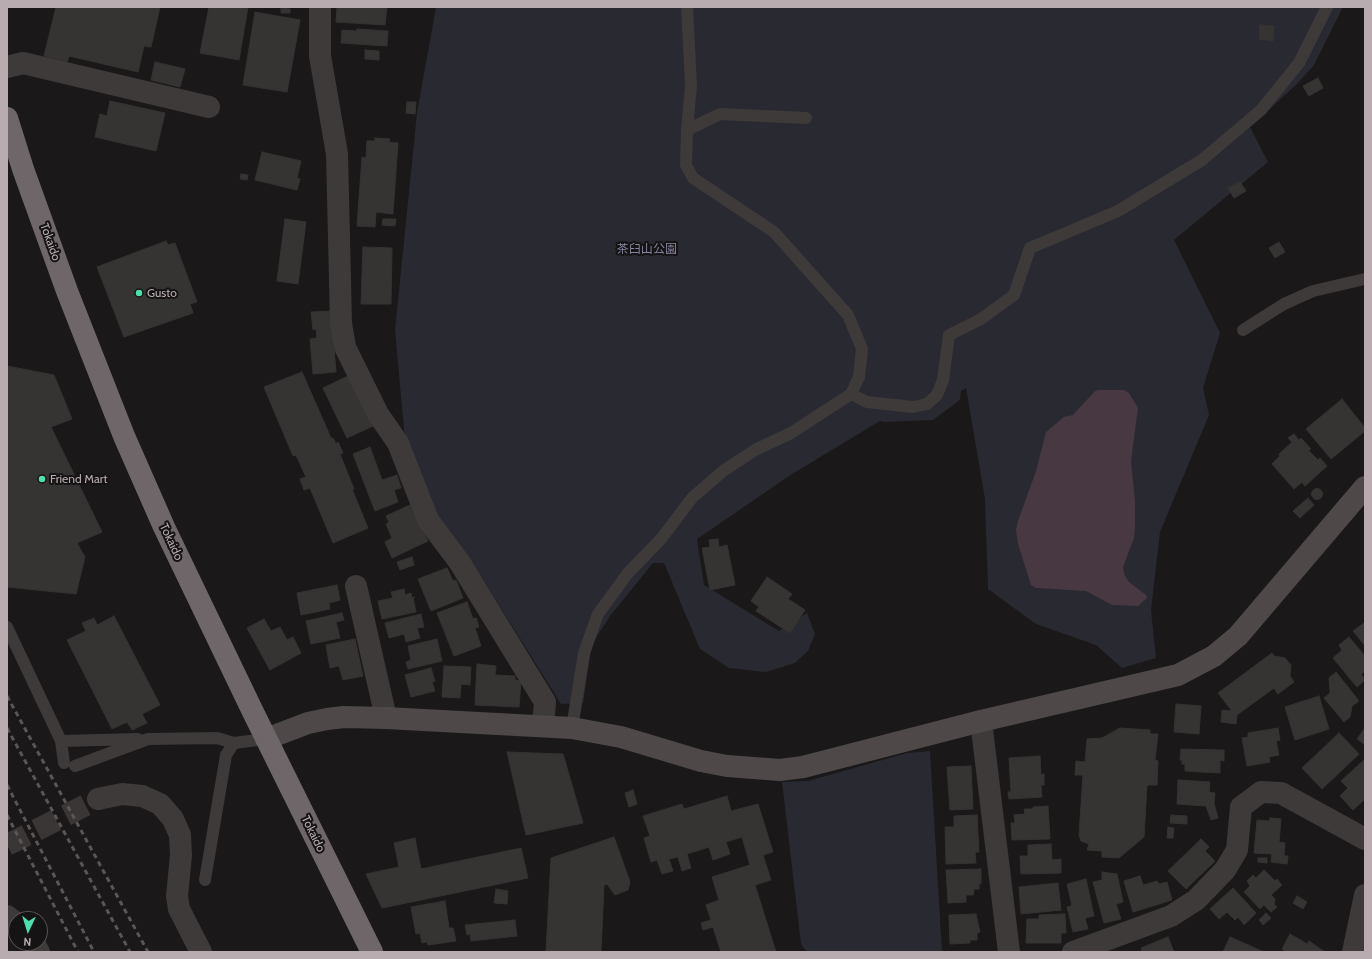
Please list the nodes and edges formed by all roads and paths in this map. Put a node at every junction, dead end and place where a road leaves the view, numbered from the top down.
1 (320, 7) edge
2 (687, 7) edge
3 (1327, 7) edge
4 (7, 67) edge
5 (209, 107) dead end
6 (7, 118) edge
7 (806, 118) dead end
8 (687, 130) junction
9 (1365, 278) edge
10 (1243, 330) dead end
11 (851, 394) junction
12 (1365, 486) edge
13 (356, 586) dead end
14 (7, 627) edge
15 (386, 718) junction
16 (981, 721) junction
17 (543, 726) junction
18 (572, 728) junction
19 (148, 739) junction
20 (266, 739) junction
21 (61, 741) junction
22 (234, 743) junction
23 (98, 799) tunnel mouth
24 (1365, 838) edge
25 (205, 880) dead end
26 (1365, 894) edge
27 (202, 952) edge
28 (372, 952) edge
29 (1009, 952) edge
30 (1073, 952) edge
31 (1353, 952) edge

1 - 17 street
2 - 8 lane
3 - 11 lane
4 - 5 street
6 - 20 highway, Tokaido
7 - 8 lane
8 - 11 lane
9 - 10 lane
11 - 18 lane
12 - 16 street
13 - 15 street
14 - 21 lane
15 - 17 street
15 - 20 street
16 - 18 street
16 - 29 street
17 - 18 street
19 - 21 lane
19 - 21 lane
19 - 22 lane
20 - 22 lane
20 - 28 highway, Tokaido
22 - 25 lane
23 - 27 street
24 - 30 street
26 - 31 street

